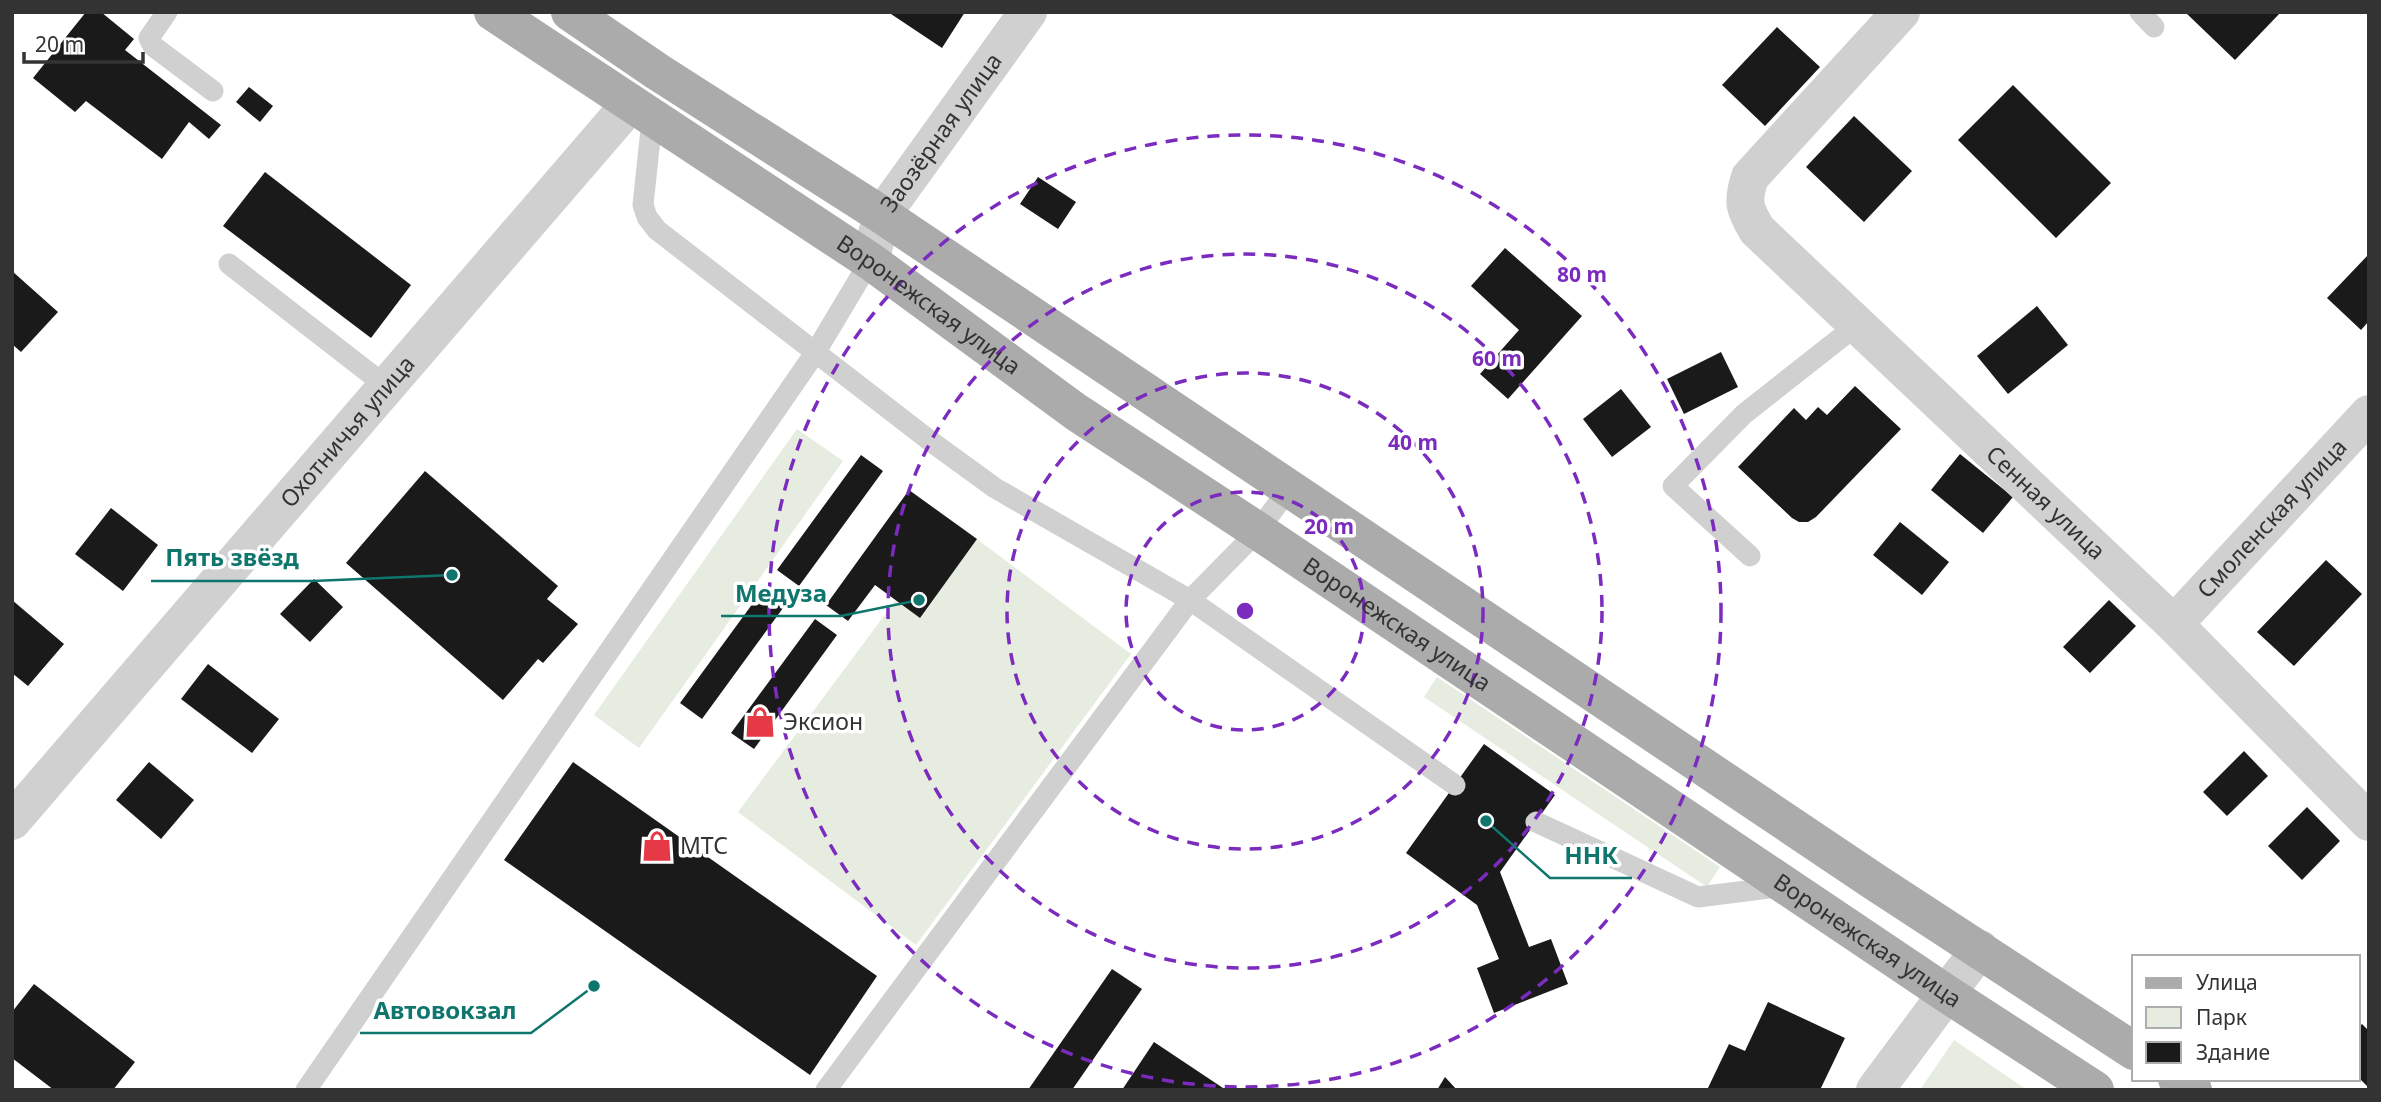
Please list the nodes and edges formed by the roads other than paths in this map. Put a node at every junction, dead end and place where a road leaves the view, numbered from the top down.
1 (167, 12) edge
2 (493, 12) edge
3 (570, 12) edge
4 (1028, 12) edge
5 (1901, 12) edge
6 (213, 91) dead end
7 (641, 112) junction
8 (883, 215) junction
9 (870, 261) junction
10 (229, 264) dead end
11 (1857, 324) junction
12 (815, 353) junction
13 (386, 386) junction
14 (2369, 414) edge
15 (1290, 488) junction
16 (1258, 531) junction
17 (1750, 556) dead end
18 (1190, 600) junction
19 (2174, 624) junction
20 (1455, 785) dead end
21 (12, 821) edge
22 (1536, 822) dead end
23 (2369, 822) edge
24 (1786, 886) junction
25 (1980, 949) junction
26 (1947, 994) junction
27 (2132, 1050) edge
28 (306, 1090) edge
29 (826, 1090) edge
30 (1875, 1090) edge
31 (2095, 1090) edge

1 - 6 lane
2 - 7 main road, Воронежская улица
3 - 8 main road, Воронежская улица
4 - 8 street, Заозёрная улица
5 - 11 street, Сенная улица
7 - 9 main road, Воронежская улица
7 - 12 lane
7 - 13 street, Охотничья улица
8 - 9 street, Заозёрная улица
8 - 15 main road, Воронежская улица
9 - 12 lane
9 - 16 main road, Воронежская улица
10 - 13 lane
11 - 17 lane
11 - 19 street, Сенная улица
12 - 18 lane
12 - 28 lane
13 - 21 street, Охотничья улица
14 - 19 street, Смоленская улица
15 - 16 lane
15 - 25 main road, Воронежская улица
16 - 18 lane
16 - 24 main road, Воронежская улица
18 - 20 lane
18 - 29 lane
19 - 23 street, Сенная улица
22 - 24 lane
24 - 26 main road, Воронежская улица
25 - 26 street
25 - 27 main road, Воронежская улица
26 - 30 street
26 - 31 main road, Воронежская улица

